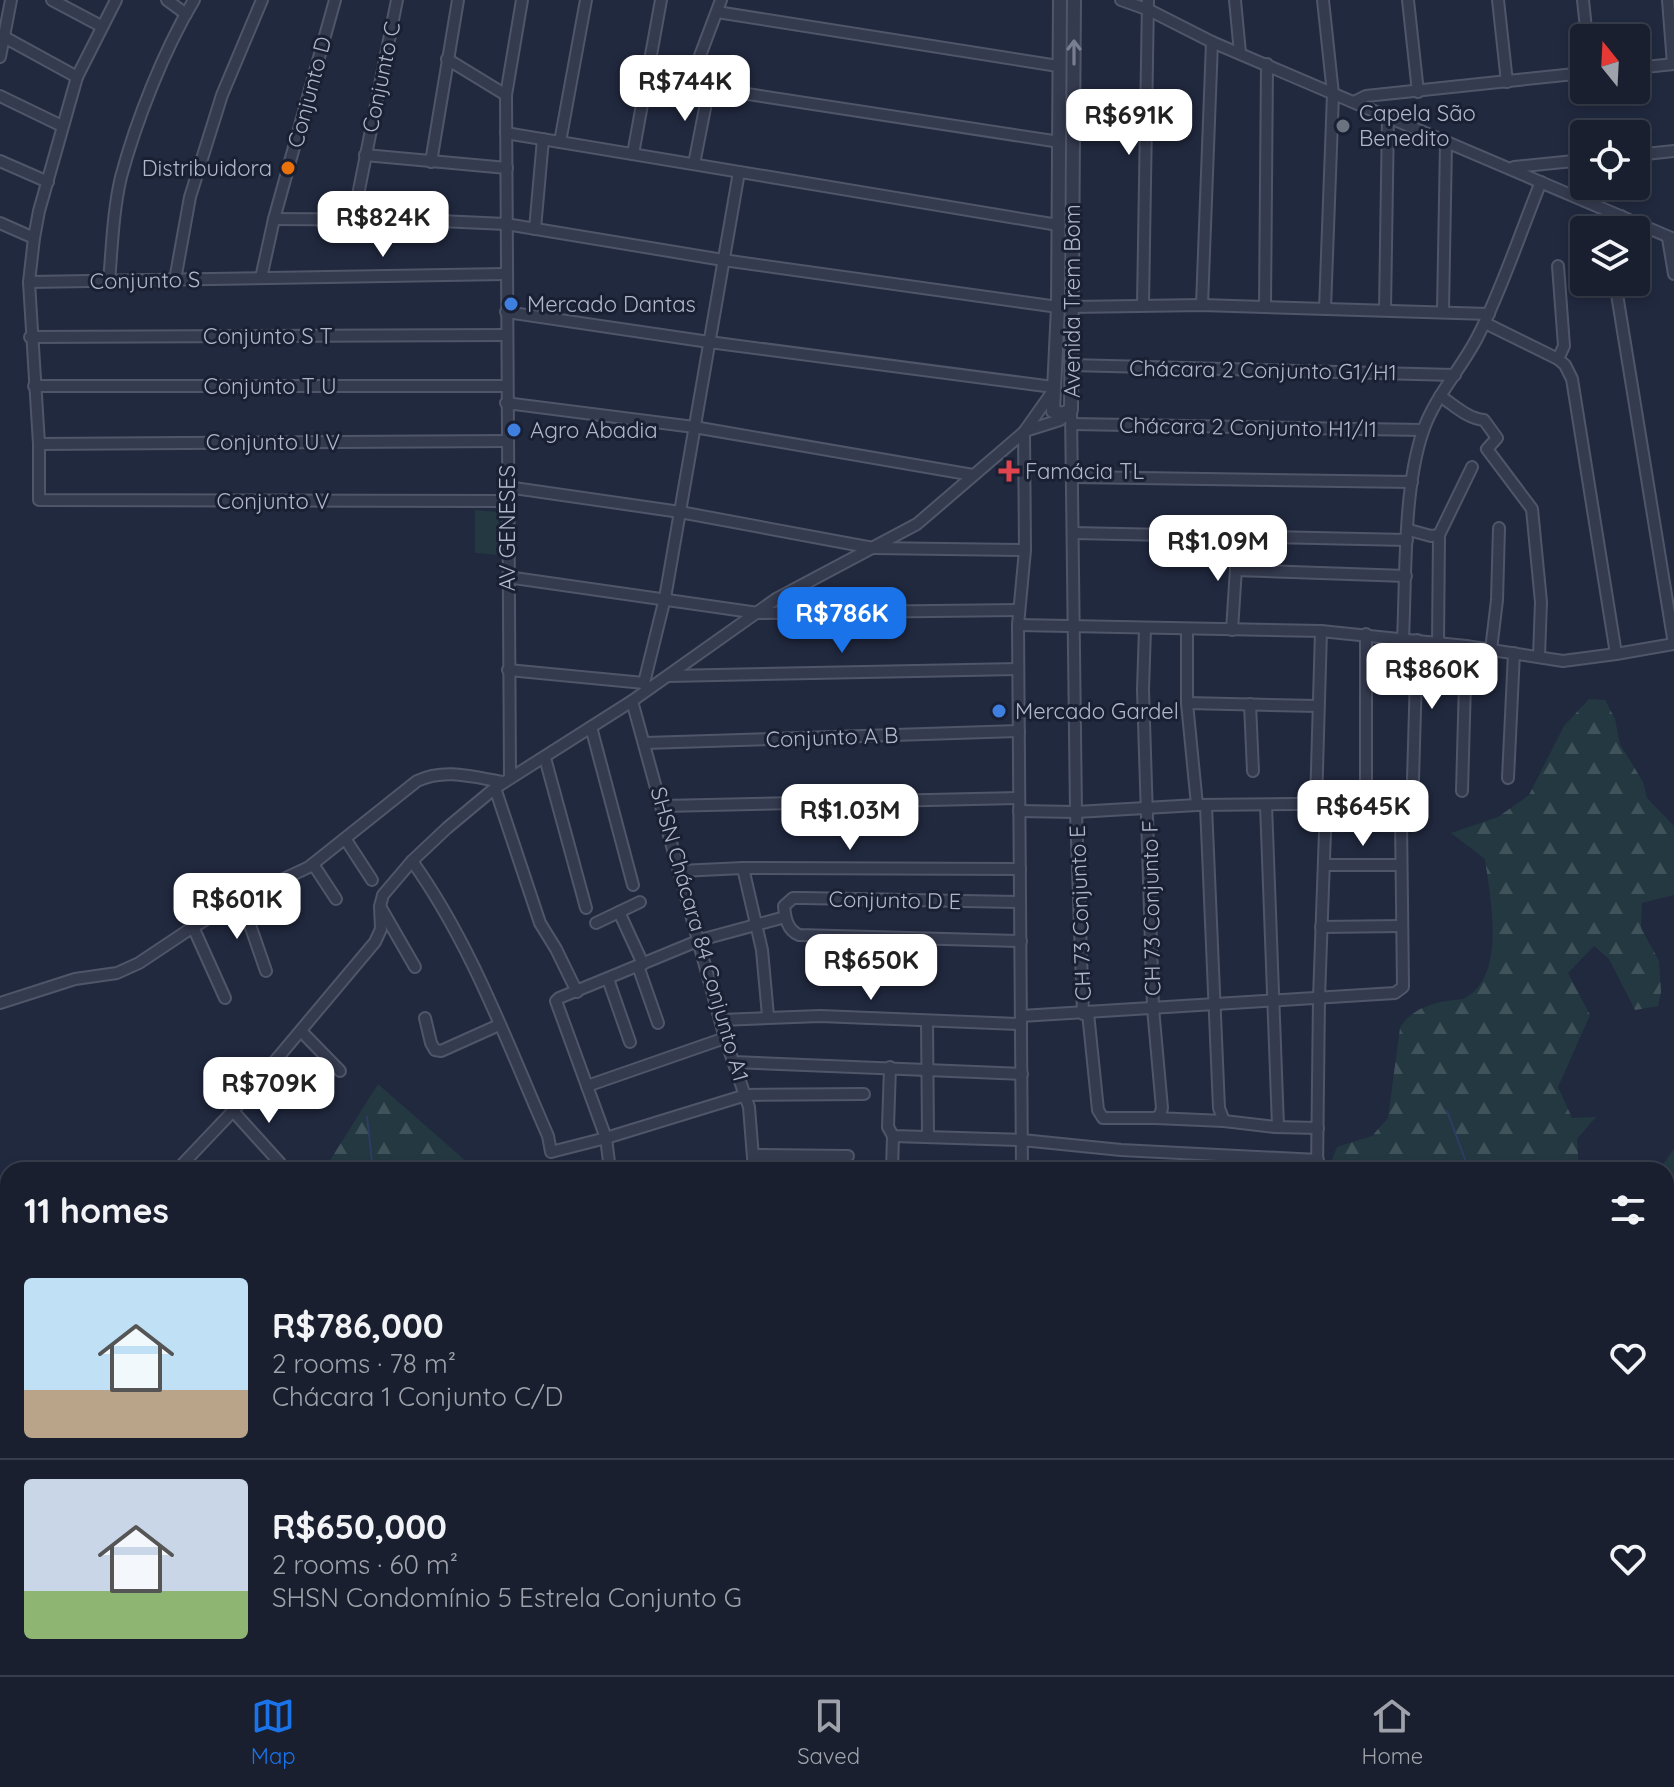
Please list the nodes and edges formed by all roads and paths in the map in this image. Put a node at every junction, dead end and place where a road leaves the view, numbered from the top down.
1 (11, 0) edge
2 (52, 0) edge
3 (116, 0) edge
4 (167, 0) edge
5 (194, 0) edge
6 (262, 0) edge
7 (335, 0) edge
8 (397, 0) edge
9 (458, 0) edge
10 (522, 0) edge
11 (586, 0) edge
12 (661, 0) edge
13 (721, 0) edge
14 (1060, 0) edge
15 (1074, 0) edge
16 (1121, 0) edge
17 (1235, 0) edge
18 (1323, 0) edge
19 (1408, 0) edge
20 (1498, 0) edge
21 (1583, 0) edge
22 (1668, 0) edge
23 (1149, 5) edge
24 (717, 12) junction
25 (186, 14) junction
26 (1586, 24) edge
27 (101, 26) junction
28 (4, 37) junction
29 (1212, 42) junction
30 (1240, 53) junction
31 (0, 57) edge
32 (447, 59) junction
33 (1267, 64) junction
34 (1674, 64) edge
35 (1058, 66) junction
36 (1650, 67) edge
37 (1570, 75) edge
38 (77, 77) junction
39 (1507, 82) junction
40 (709, 88) junction
41 (1418, 92) junction
42 (1333, 94) junction
43 (506, 95) junction
44 (0, 96) edge
45 (1354, 102) junction
46 (1388, 117) junction
47 (62, 126) junction
48 (506, 133) junction
49 (543, 139) junction
50 (560, 142) junction
51 (1060, 142) junction
52 (1446, 143) junction
53 (1674, 151) edge
54 (633, 154) junction
55 (1650, 154) edge
56 (365, 155) junction
57 (0, 161) edge
58 (431, 162) junction
59 (1570, 162) edge
60 (694, 164) junction
61 (507, 168) junction
62 (1511, 168) junction
63 (739, 172) junction
64 (48, 182) junction
65 (1541, 182) junction
66 (1621, 216) edge
67 (274, 219) junction
68 (353, 220) junction
69 (0, 223) edge
70 (506, 224) junction
71 (1058, 225) junction
72 (535, 229) junction
73 (1650, 229) edge
74 (34, 238) junction
75 (1671, 238) edge
76 (723, 260) junction
77 (1558, 266) dead end
78 (505, 274) junction
79 (1674, 274) edge
80 (261, 278) junction
81 (175, 280) junction
82 (29, 282) junction
83 (109, 282) junction
84 (1617, 296) edge
85 (1143, 305) junction
86 (1202, 305) junction
87 (1058, 307) junction
88 (1072, 307) junction
89 (1265, 307) junction
90 (1325, 309) junction
91 (1385, 310) junction
92 (1443, 311) junction
93 (506, 312) junction
94 (1487, 319) junction
95 (506, 335) junction
96 (30, 337) junction
97 (709, 342) junction
98 (1558, 359) junction
99 (1071, 365) junction
100 (1455, 375) junction
101 (34, 386) junction
102 (506, 386) junction
103 (1053, 389) junction
104 (1440, 396) junction
105 (506, 403) junction
106 (1070, 416) junction
107 (694, 427) junction
108 (1423, 430) junction
109 (1024, 432) junction
110 (507, 441) junction
111 (39, 444) junction
112 (1472, 467) dead end
113 (973, 475) junction
114 (1073, 477) junction
115 (1412, 482) junction
116 (507, 487) junction
117 (507, 501) junction
118 (680, 512) junction
119 (1499, 528) dead end
120 (1074, 533) junction
121 (1408, 535) junction
122 (1439, 535) junction
123 (1238, 538) junction
124 (873, 548) junction
125 (1025, 550) junction
126 (1236, 570) junction
127 (1406, 576) junction
128 (507, 577) junction
129 (665, 598) junction
130 (1018, 610) junction
131 (758, 613) junction
132 (1018, 625) junction
133 (1072, 625) junction
134 (1145, 628) junction
135 (1187, 630) junction
136 (1232, 630) junction
137 (1321, 631) junction
138 (1366, 634) junction
139 (1403, 639) junction
140 (1417, 640) junction
141 (1438, 643) junction
142 (1674, 644) edge
143 (1466, 646) junction
144 (1491, 650) junction
145 (1514, 653) junction
146 (1616, 654) junction
147 (1539, 656) junction
148 (1018, 669) junction
149 (508, 670) junction
150 (667, 676) junction
151 (646, 686) junction
152 (632, 701) junction
153 (1187, 703) junction
154 (1250, 704) junction
155 (1317, 706) junction
156 (591, 727) junction
157 (1019, 731) junction
158 (645, 743) junction
159 (545, 758) junction
160 (1253, 771) dead end
161 (1508, 778) dead end
162 (1413, 780) dead end
163 (502, 783) junction
164 (1462, 791) dead end
165 (1019, 798) junction
166 (1321, 804) junction
167 (1366, 804) junction
168 (1266, 805) junction
169 (663, 806) junction
170 (1201, 806) junction
171 (1148, 807) junction
172 (1019, 811) junction
173 (1076, 812) junction
174 (346, 840) junction
175 (412, 861) junction
176 (313, 864) junction
177 (1324, 865) junction
178 (1401, 865) junction
179 (743, 868) junction
180 (1020, 869) junction
181 (680, 871) junction
182 (372, 880) dead end
183 (633, 885) dead end
184 (241, 899) junction
185 (336, 899) dead end
186 (640, 902) dead end
187 (1020, 902) junction
188 (380, 906) junction
189 (586, 908) dead end
190 (619, 912) junction
191 (785, 917) junction
192 (596, 923) dead end
193 (755, 924) junction
194 (1402, 926) junction
195 (193, 927) junction
196 (1321, 927) junction
197 (700, 940) junction
198 (1021, 941) junction
199 (640, 965) junction
200 (415, 967) dead end
201 (266, 971) dead end
202 (608, 979) junction
203 (577, 992) junction
204 (225, 998) dead end
205 (1319, 998) junction
206 (1274, 1001) junction
207 (0, 1003) edge
208 (1214, 1004) junction
209 (1153, 1008) junction
210 (1086, 1014) junction
211 (768, 1016) junction
212 (425, 1018) dead end
213 (721, 1020) junction
214 (1021, 1020) junction
215 (927, 1021) junction
216 (658, 1023) dead end
217 (499, 1025) junction
218 (301, 1031) junction
219 (725, 1038) junction
220 (630, 1042) dead end
221 (734, 1062) junction
222 (890, 1067) junction
223 (927, 1069) junction
224 (340, 1071) dead end
225 (1022, 1074) junction
226 (587, 1086) junction
227 (864, 1094) dead end
228 (746, 1095) junction
229 (233, 1111) junction
230 (1155, 1118) junction
231 (1224, 1121) junction
232 (1278, 1126) junction
233 (1318, 1128) junction
234 (893, 1136) junction
235 (928, 1136) junction
236 (606, 1138) junction
237 (1022, 1140) junction
238 (753, 1155) junction
239 (848, 1156) dead end
240 (190, 1159) junction
241 (186, 1162) edge
242 (192, 1162) edge
243 (279, 1162) edge
244 (609, 1162) edge
245 (753, 1162) edge
246 (892, 1162) edge
247 (1022, 1162) edge
248 (1279, 1162) edge
249 (1318, 1162) edge

1 - 28 street
2 - 27 street
3 - 27 street
4 - 25 street
5 - 25 street
6 - 81 street
7 - 67 street, Conjunto D
8 - 56 street, Conjunto C
9 - 32 street
10 - 43 street, AV GENESES
11 - 50 street
12 - 54 street
13 - 24 street
14 - 35 street, Avenida Trem Bom
88 -> 15 street, Avenida Trem Bom
16 - 23 street
17 - 30 street
18 - 42 street
19 - 41 street
20 - 39 street
21 - 26 street
22 - 34 street
23 - 29 street
23 - 85 street
24 - 35 street
24 - 40 street
25 - 83 street
27 - 38 street
28 - 31 street
28 - 38 street
29 - 30 street
29 - 86 street
30 - 33 street
32 - 43 street
32 - 58 street
33 - 42 street
33 - 89 street
34 - 36 street
35 - 51 street, Avenida Trem Bom
37 - 39 street
38 - 47 street
39 - 41 street
40 - 51 street
40 - 60 street
41 - 45 street
42 - 45 street
42 - 90 street
43 - 48 street, AV GENESES
44 - 47 street
45 - 46 street
46 - 52 street
46 - 91 street
47 - 64 street
48 - 49 street
48 - 61 street, AV GENESES
49 - 50 street
49 - 72 street
50 - 54 street
51 - 71 street, Avenida Trem Bom
52 - 62 street
52 - 92 street
53 - 55 street
54 - 60 street
56 - 58 street
56 - 68 street, Conjunto C
57 - 64 street
58 - 61 street
59 - 62 street
60 - 63 street
61 - 70 street, AV GENESES
62 - 65 street
63 - 71 street
63 - 76 street
64 - 74 street
65 - 66 street
65 - 94 street
67 - 68 street
67 - 80 street, Conjunto D
68 - 70 street
69 - 74 street
70 - 72 street
70 - 78 street, AV GENESES
71 - 87 street, Avenida Trem Bom
72 - 76 street
73 - 75 street
74 - 82 street
75 - 79 street
76 - 87 street
76 - 97 street
77 - 98 street
78 - 80 street, Conjunto S
78 - 93 street, AV GENESES
80 - 81 street, Conjunto S
81 - 83 street, Conjunto S
82 - 83 street, Conjunto S
82 - 96 street
84 - 142 street
85 - 86 street
85 - 88 street
86 - 89 street
87 - 103 street, Avenida Trem Bom
88 - 99 street, Avenida Trem Bom
89 - 90 street
90 - 91 street
91 - 92 street
92 - 94 street
93 - 95 street, AV GENESES
93 - 97 street
94 - 98 street
94 - 100 street
95 - 96 street, Conjunto S T
95 - 102 street, AV GENESES
96 - 101 street
97 - 103 street
97 - 107 street
98 - 146 street
99 - 100 street, Chácara 2 Conjunto G1/H1
99 - 106 street, Avenida Trem Bom
100 - 104 street
101 - 102 street, Conjunto T U
101 - 111 street
102 - 105 street, AV GENESES
103 - 106 street, Avenida Trem Bom
103 - 109 street
104 - 108 street
104 - 147 street
105 - 107 street
105 - 110 street, AV GENESES
106 - 108 street, Chácara 2 Conjunto H1/I1
106 - 109 street
106 - 114 street, CH 73 Conjunto E
107 - 113 street
107 - 118 street
108 - 115 street
109 - 113 street
109 - 125 street
110 - 111 street, Conjunto U V
110 - 116 street, AV GENESES
111 - 117 street, Conjunto V
112 - 122 street
113 - 124 street
114 - 115 street
114 - 120 street, CH 73 Conjunto E
115 - 121 street
116 - 117 street, AV GENESES
116 - 118 street
117 - 128 street, AV GENESES
118 - 124 street
118 - 129 street
119 - 144 street
120 - 123 street
120 - 133 street, CH 73 Conjunto E
121 - 122 street
121 - 123 street
121 - 127 street
122 - 141 street
123 - 126 street
124 - 125 street
124 - 131 street
125 - 130 street
126 - 127 street
126 - 136 street
127 - 139 street
128 - 129 street
128 - 149 street, AV GENESES
129 - 131 street
129 - 151 street
130 - 131 street
130 - 132 street
131 - 150 street
132 - 133 street
132 - 148 street
133 - 134 street
133 - 173 street, CH 73 Conjunto E
134 - 135 street
134 - 171 street, CH 73 Conjunto F
135 - 136 street
135 - 153 street
136 - 137 street
137 - 138 street
137 - 155 street
138 - 139 street
138 - 167 street
139 - 140 street
140 - 141 street
140 - 162 street
141 - 143 street
142 - 146 street
143 - 144 street
143 - 164 street
144 - 145 street
145 - 147 street
145 - 161 street
146 - 147 street
148 - 150 street
148 - 157 street
149 - 151 street
149 - 163 street, AV GENESES
150 - 151 street
151 - 152 street
152 - 156 street
152 - 158 street, SHSN Chácara 84 Conjunto A1
153 - 154 street
153 - 170 street
154 - 155 street
154 - 160 street
155 - 166 street
156 - 159 street
156 - 183 street
157 - 158 street, Conjunto A B
157 - 165 street
158 - 169 street, SHSN Chácara 84 Conjunto A1
159 - 163 street
159 - 189 street
163 - 174 street
163 - 175 street
163 - 203 street, AV GENESES
165 - 169 street
165 - 172 street
166 - 167 street
166 - 168 street
166 - 177 street
167 - 178 street
168 - 170 street
168 - 206 street
169 - 181 street, SHSN Chácara 84 Conjunto A1
170 - 171 street
170 - 208 street
171 - 173 street
171 - 209 street, CH 73 Conjunto F
172 - 173 street
172 - 180 street
173 - 210 street, CH 73 Conjunto E
174 - 176 street
174 - 182 street
175 - 188 street
175 - 217 street
176 - 184 street
176 - 185 street
177 - 178 street
177 - 196 street
178 - 194 street
179 - 180 street
179 - 181 street
179 - 193 street
180 - 187 street
181 - 197 street, SHSN Chácara 84 Conjunto A1
184 - 195 street
184 - 201 street
186 - 190 street
187 - 191 street, Conjunto D E
187 - 198 street
188 - 200 street
188 - 218 street
190 - 192 street
190 - 199 street
191 - 193 street
191 - 198 street
193 - 197 street
193 - 211 street
194 - 196 street
194 - 205 street
195 - 204 street
195 - 207 street
196 - 205 street
197 - 199 street
197 - 213 street, SHSN Chácara 84 Conjunto A1
198 - 214 street
199 - 202 street
199 - 216 street
202 - 203 street
202 - 220 street
203 - 226 street
205 - 206 street
205 - 233 street
206 - 208 street
206 - 232 street
208 - 209 street
208 - 231 street
209 - 210 street
209 - 230 street, CH 73 Conjunto F
210 - 214 street
210 - 230 street, CH 73 Conjunto E
211 - 213 street
211 - 215 street
212 - 217 street
213 - 219 street, SHSN Chácara 84 Conjunto A1
214 - 215 street
214 - 225 street
215 - 223 street
217 - 236 street
218 - 224 street
218 - 229 street
219 - 221 street, SHSN Chácara 84 Conjunto A1
219 - 226 street
221 - 222 street
221 - 228 street, SHSN Chácara 84 Conjunto A1
222 - 223 street
222 - 234 street
223 - 225 street
223 - 235 street
225 - 237 street
226 - 236 street
227 - 228 street
228 - 236 street
228 - 238 street, SHSN Chácara 84 Conjunto A1
229 - 240 street
229 - 243 street
230 - 231 street
231 - 232 street
232 - 233 street
233 - 249 street
234 - 235 street
234 - 246 street
235 - 237 street
236 - 244 street
237 - 247 street
237 - 248 street
238 - 239 street
238 - 245 street, SHSN Chácara 84 Conjunto A1
240 - 241 street
240 - 242 street

